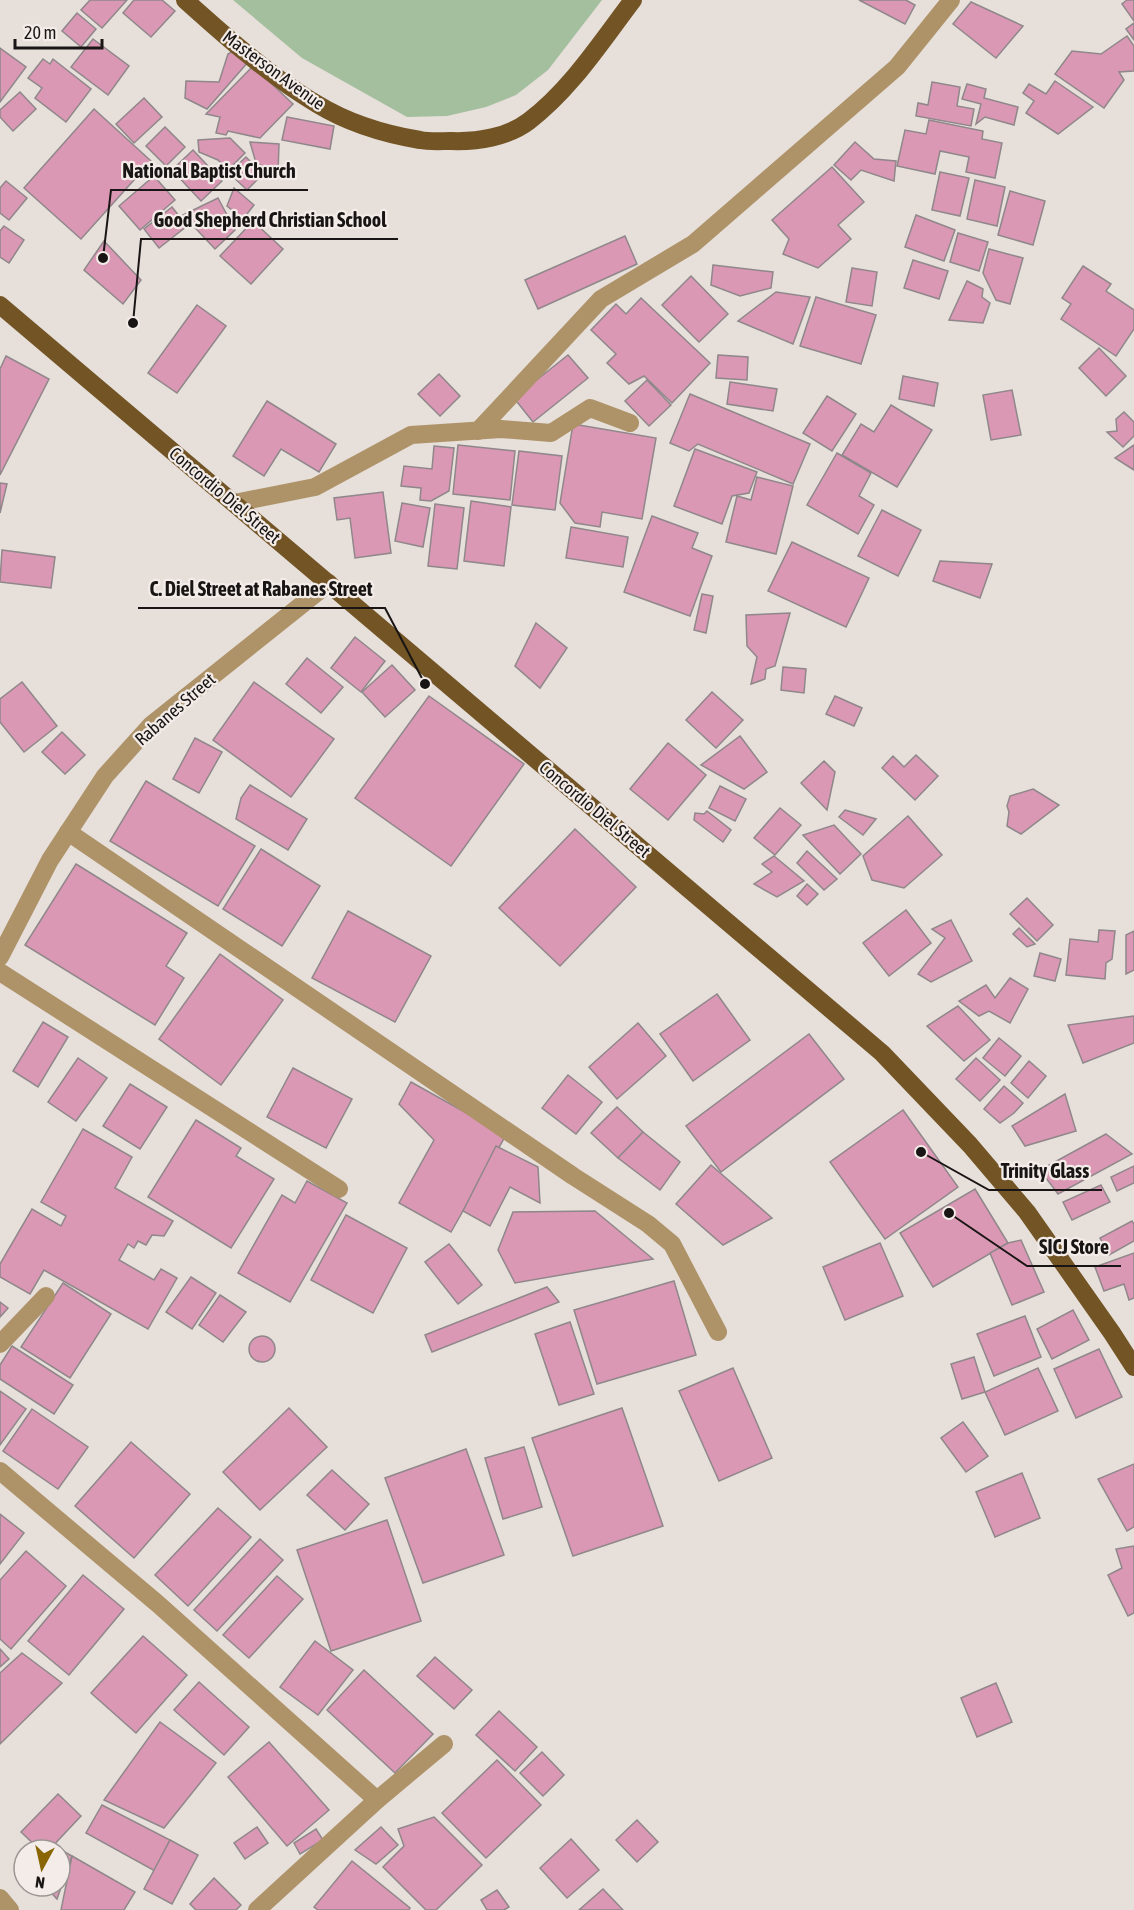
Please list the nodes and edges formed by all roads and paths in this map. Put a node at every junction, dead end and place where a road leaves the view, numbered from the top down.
1 (185, 0) edge
2 (633, 0) edge
3 (951, 0) edge
4 (0, 305) edge
5 (630, 423) dead end
6 (478, 431) junction
7 (234, 503) junction
8 (329, 583) junction
9 (68, 832) junction
10 (0, 957) edge
11 (0, 972) edge
12 (339, 1189) dead end
13 (46, 1296) dead end
14 (718, 1332) dead end
15 (0, 1344) edge
16 (1134, 1367) edge
17 (0, 1471) edge
18 (444, 1744) dead end
19 (377, 1800) junction
20 (0, 1898) edge
21 (10, 1910) edge
22 (257, 1910) edge

1 - 2 main road, Masterson Avenue
3 - 6 street
4 - 7 main road, Concordio Diel Street
5 - 6 street
6 - 7 street
7 - 8 main road, Concordio Diel Street
8 - 9 street, Rabanes Street
8 - 16 main road, Concordio Diel Street
9 - 10 street, Rabanes Street
9 - 14 street
11 - 12 street
13 - 15 street
17 - 19 street
18 - 19 street
19 - 22 street
20 - 21 street

